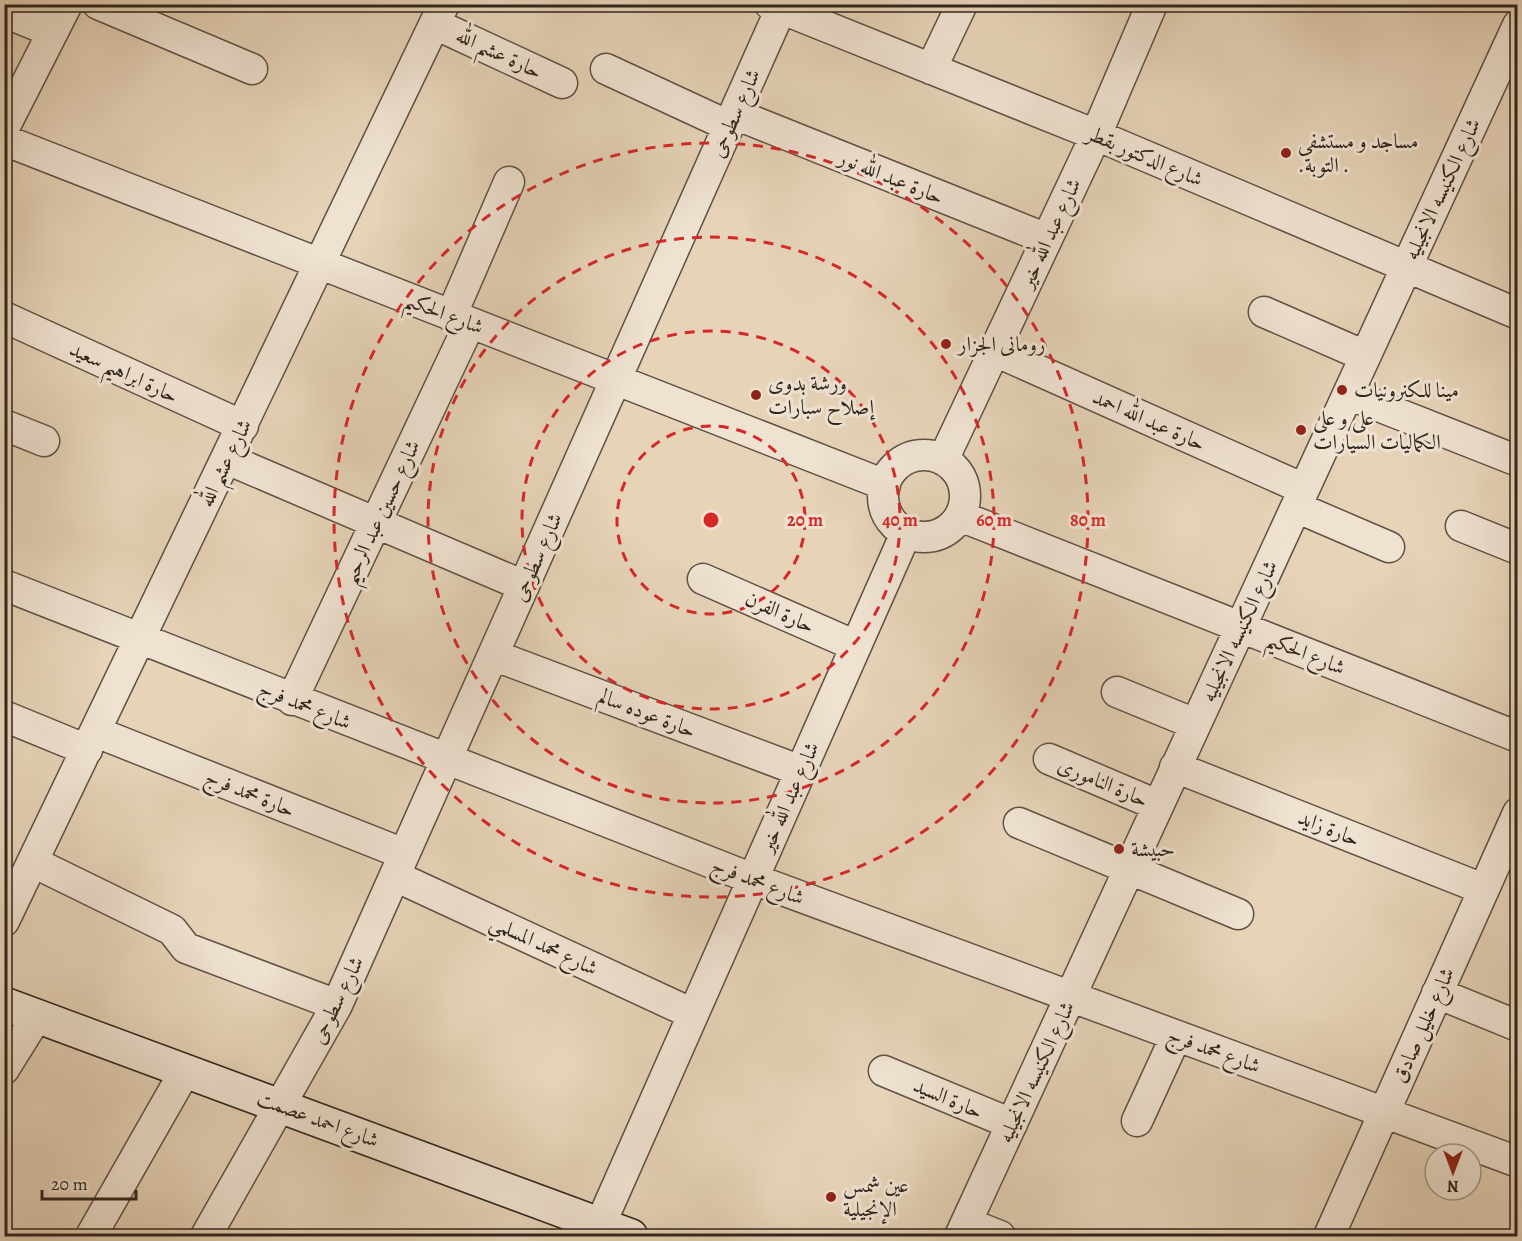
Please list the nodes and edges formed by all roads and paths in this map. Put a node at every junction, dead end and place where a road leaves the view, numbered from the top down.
1 (67, 4) edge
2 (98, 4) edge
3 (962, 4) edge
4 (1152, 4) edge
5 (778, 6) edge
6 (437, 11) edge
7 (4, 12) edge
8 (1518, 25) edge
9 (53, 32) junction
10 (252, 69) dead end
11 (606, 69) dead end
12 (930, 69) junction
13 (562, 82) dead end
14 (732, 120) junction
15 (4, 128) edge
16 (1096, 135) junction
17 (4, 140) edge
18 (508, 182) dead end
19 (1047, 239) junction
20 (321, 266) junction
21 (1407, 267) junction
22 (1264, 312) dead end
23 (1517, 313) edge
24 (4, 317) edge
25 (460, 320) junction
26 (994, 351) junction
27 (1365, 356) junction
28 (616, 380) junction
29 (1348, 394) junction
30 (4, 425) edge
31 (243, 426) junction
32 (44, 441) dead end
33 (227, 459) junction
34 (943, 460) junction
35 (1518, 461) edge
36 (885, 485) junction
37 (1300, 498) junction
38 (960, 516) junction
39 (376, 522) junction
40 (1461, 526) dead end
41 (906, 533) junction
42 (1389, 547) dead end
43 (1518, 549) edge
44 (703, 579) dead end
45 (4, 585) edge
46 (524, 586) junction
47 (1241, 627) junction
48 (141, 640) junction
49 (856, 646) junction
50 (493, 655) junction
51 (1117, 692) dead end
52 (292, 700) junction
53 (4, 716) edge
54 (1195, 724) junction
55 (1518, 737) edge
56 (91, 741) junction
57 (1049, 759) dead end
58 (446, 760) junction
59 (1175, 766) junction
60 (801, 771) junction
61 (1157, 805) junction
62 (1518, 813) edge
63 (1019, 824) dead end
64 (399, 865) junction
65 (1128, 867) junction
66 (19, 876) edge
67 (753, 879) junction
68 (1483, 889) junction
69 (1238, 914) dead end
70 (4, 921) edge
71 (1437, 993) junction
72 (1071, 997) junction
73 (4, 1004) edge
74 (337, 1005) junction
75 (693, 1014) junction
76 (37, 1016) junction
77 (1518, 1026) edge
78 (1176, 1036) junction
79 (4, 1069) edge
80 (185, 1071) junction
81 (884, 1071) dead end
82 (282, 1105) junction
83 (1384, 1113) junction
84 (1137, 1121) dead end
85 (1012, 1124) junction
86 (1518, 1162) edge
87 (600, 1225) junction
88 (964, 1230) edge
89 (91, 1236) edge
90 (206, 1236) edge
91 (631, 1236) edge
92 (1000, 1236) edge
93 (1329, 1236) edge

1 - 9 street
2 - 10 street
3 - 12 street
4 - 16 street, شارع عبد الله خير
5 - 12 street, شارع الدكتور بقطر
5 - 14 street, شارع سطوحى
6 - 13 street, حارة عشم الله
6 - 20 street, شارع عشم الله
7 - 9 street
8 - 21 street, شارع الكنيسه الانجيليه
9 - 15 street
11 - 14 street, حارة عبد الله نور
12 - 16 street, شارع الدكتور بقطر
14 - 19 street, حارة عبد الله نور
14 - 28 street, شارع سطوحى
16 - 19 street, شارع عبد الله خير
16 - 21 street, شارع الدكتور بقطر
17 - 20 street, شارع الحكيم
18 - 25 street, شارع حسين عبد الرحيم
19 - 26 street, شارع عبد الله خير
20 - 25 street, شارع الحكيم
20 - 31 street, شارع عشم الله
21 - 23 street, شارع الدكتور بقطر
21 - 27 street, شارع الكنيسه الانجيليه
22 - 27 street
24 - 31 street, حارة ابراهيم سعيد
25 - 28 street, شارع الحكيم
25 - 39 street, شارع حسين عبد الرحيم
26 - 34 street, شارع عبد الله خير
26 - 37 street, حارة عبد الله احمد
27 - 29 street, شارع الكنيسه الانجيليه
28 - 36 street, شارع الحكيم
28 - 46 street, شارع سطوحى
29 - 35 street
29 - 37 street, شارع الكنيسه الانجيليه
30 - 32 street
31 - 33 street, شارع عشم الله
33 - 39 street
33 - 48 street, شارع عشم الله
34 - 36 street
34 - 38 street
36 - 41 street
37 - 42 street, حارة عبد الله احمد
37 - 47 street, شارع الكنيسه الانجيليه
38 - 41 street
38 - 47 street, شارع الحكيم
39 - 46 street
39 - 52 street, شارع حسين عبد الرحيم
40 - 43 street
41 - 49 street, شارع عبد الله خير
44 - 49 street, حارة الفرن
45 - 48 street, شارع محمد فرج
46 - 50 street, شارع سطوحى
47 - 54 street, شارع الكنيسه الانجيليه
47 - 55 street, شارع الحكيم
48 - 52 street, شارع محمد فرج
48 - 56 street, شارع عشم الله
49 - 60 street, شارع عبد الله خير
50 - 58 street, شارع سطوحى
50 - 60 street, حارة عوده سالم
51 - 54 street
52 - 58 street, شارع محمد فرج
53 - 56 street, حارة محمد فرج
54 - 59 street, شارع الكنيسه الانجيليه
56 - 64 street, حارة محمد فرج
56 - 66 street, شارع عشم الله
57 - 61 street, حارة النامورى
58 - 64 street, شارع سطوحى
58 - 67 street, شارع محمد فرج
59 - 61 street, شارع الكنيسه الانجيليه
59 - 68 street, حارة زايد
60 - 67 street, شارع عبد الله خير
61 - 65 street, شارع الكنيسه الانجيليه
62 - 68 street, شارع خليل صادق
63 - 65 street
64 - 74 street, شارع سطوحى
64 - 75 street, شارع محمد المسلمي
65 - 69 street
65 - 72 street, شارع الكنيسه الانجيليه
66 - 70 street, شارع عشم الله
66 - 74 street
67 - 72 street, شارع محمد فرج
67 - 75 street, شارع عبد الله خير
68 - 71 street, شارع خليل صادق
71 - 77 street
71 - 83 street, شارع خليل صادق
72 - 78 street, شارع محمد فرج
72 - 85 street, شارع الكنيسه الانجيليه
73 - 76 main road, شارع احمد عصمت
74 - 82 street, شارع سطوحى
75 - 87 street, شارع عبد الله خير
76 - 79 street
76 - 80 main road, شارع احمد عصمت
78 - 83 street, شارع محمد فرج
78 - 84 street
80 - 82 main road, شارع احمد عصمت
80 - 89 street
81 - 85 street, حارة السيد
82 - 87 main road, شارع احمد عصمت
82 - 90 street, شارع سطوحى
83 - 86 street, شارع محمد فرج
83 - 93 street, شارع خليل صادق
85 - 88 street, شارع الكنيسه الانجيليه
87 - 91 main road, شارع احمد عصمت
88 - 92 street

